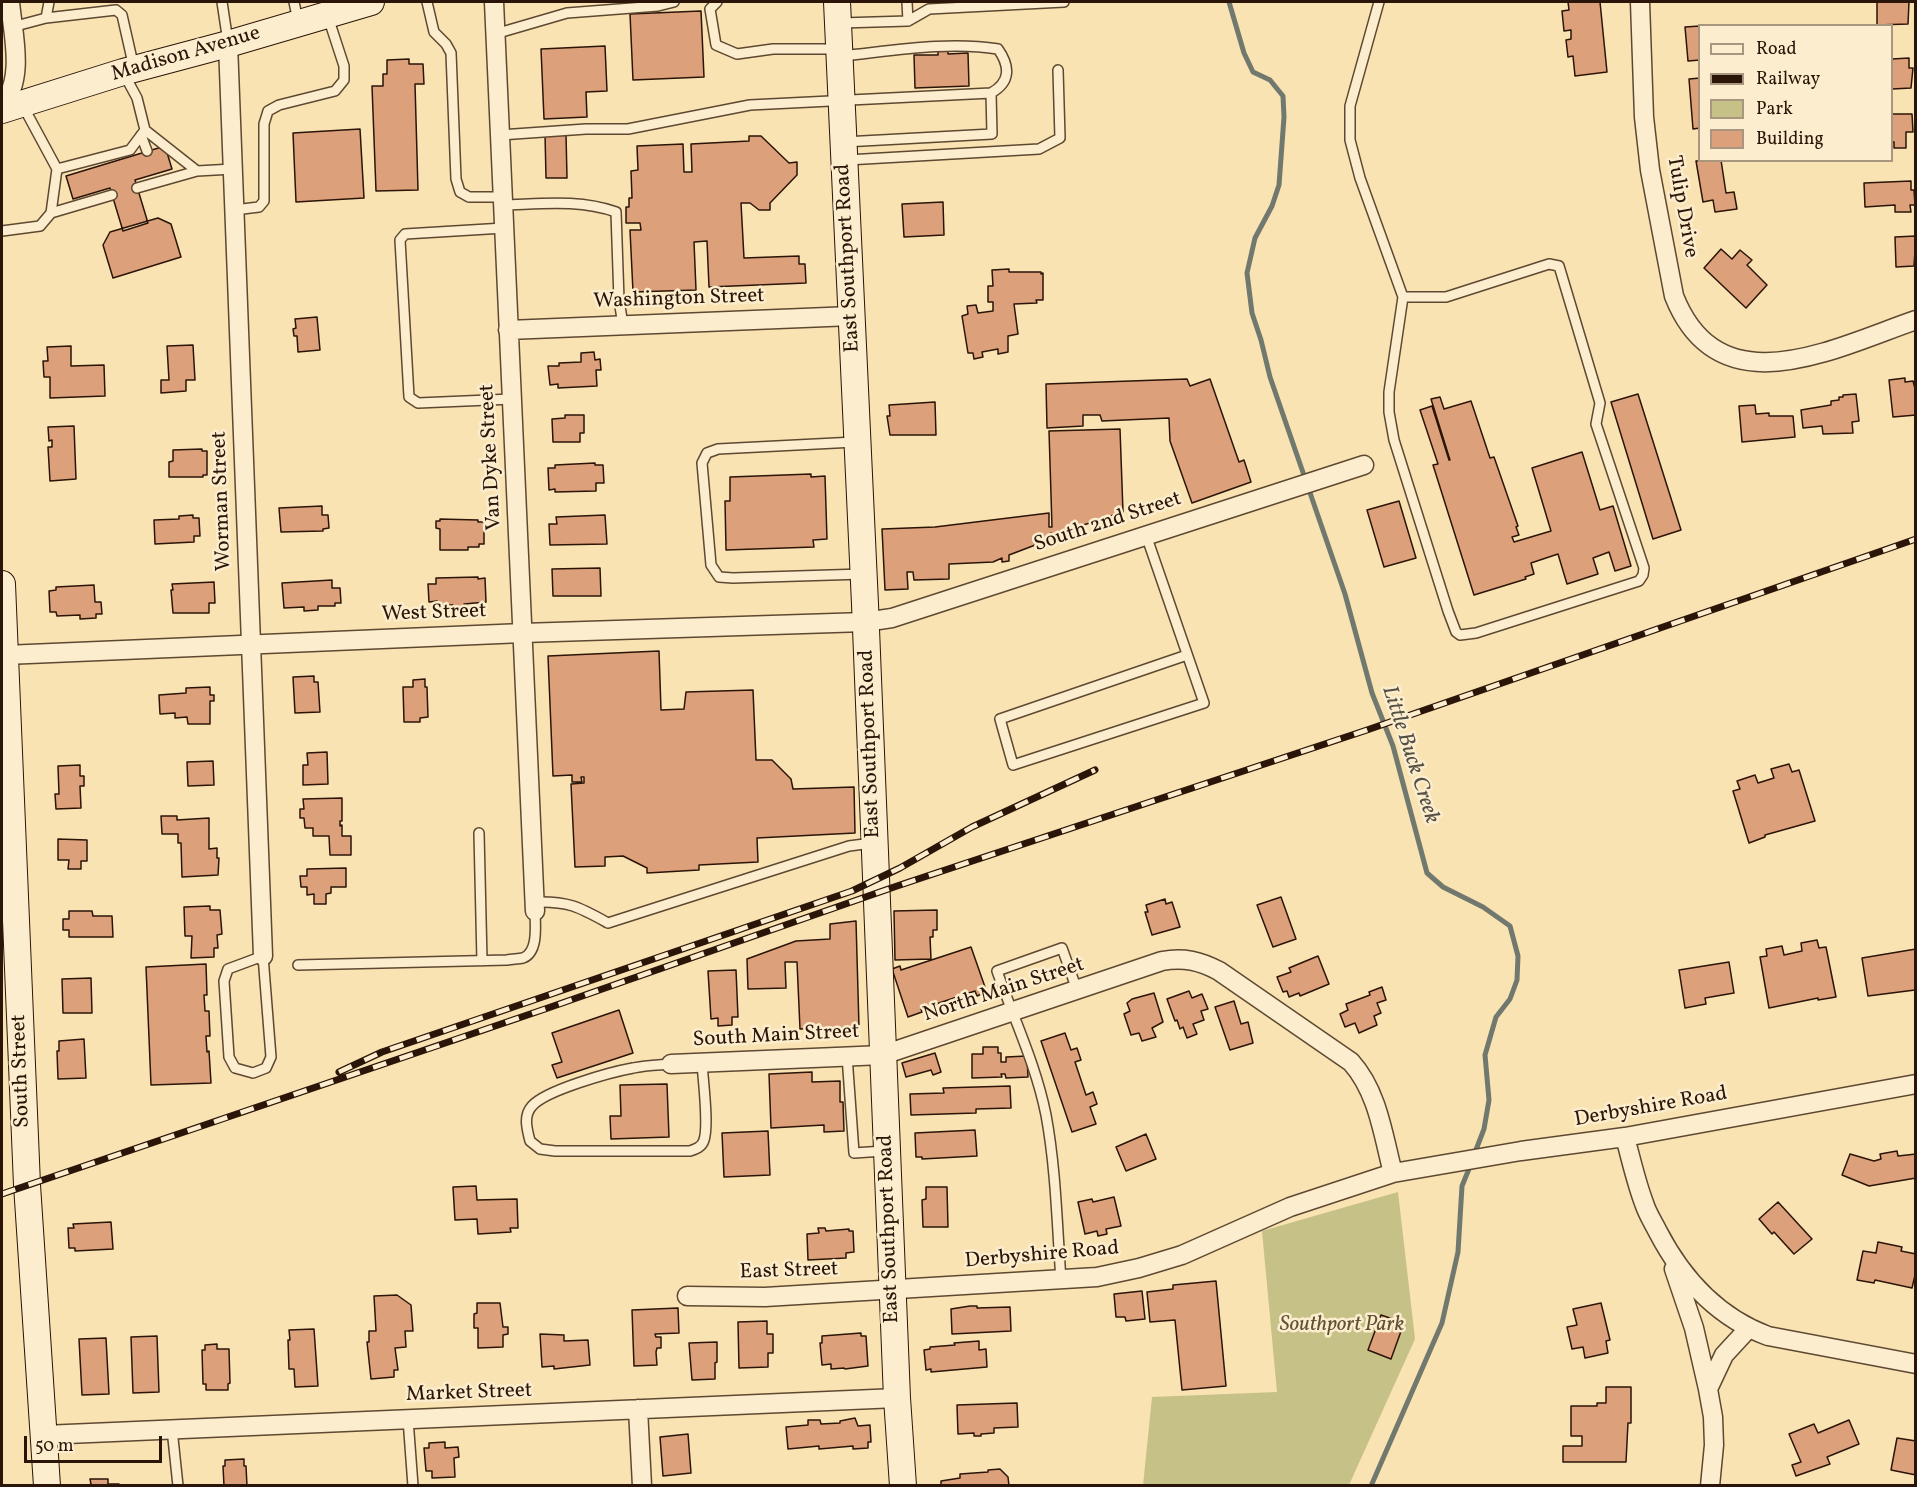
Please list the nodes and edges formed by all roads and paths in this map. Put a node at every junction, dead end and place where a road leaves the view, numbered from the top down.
1 (10, 2) edge
2 (49, 2) edge
3 (222, 2) edge
4 (371, 2) edge
5 (427, 2) edge
6 (494, 2) edge
7 (674, 2) edge
8 (717, 2) edge
9 (907, 2) edge
10 (1064, 2) edge
11 (1379, 2) edge
12 (1640, 2) edge
13 (598, 6) edge
14 (296, 12) edge
15 (838, 12) edge
16 (327, 14) junction
17 (46, 18) junction
18 (908, 21) junction
19 (12, 27) junction
20 (495, 34) junction
21 (228, 44) junction
22 (840, 52) junction
23 (1058, 70) dead end
24 (129, 71) junction
25 (991, 93) junction
26 (842, 99) junction
27 (8, 107) edge
28 (143, 133) junction
29 (500, 135) junction
30 (147, 151) dead end
31 (844, 151) junction
32 (57, 169) junction
33 (233, 170) junction
34 (197, 171) junction
35 (137, 188) dead end
36 (109, 193) dead end
37 (503, 201) junction
38 (234, 210) junction
39 (51, 213) junction
40 (504, 228) junction
41 (2, 231) edge
42 (1403, 297) junction
43 (852, 316) junction
44 (1916, 320) edge
45 (623, 325) junction
46 (508, 330) junction
47 (512, 399) junction
48 (857, 442) junction
49 (1364, 465) dead end
50 (1146, 535) junction
51 (863, 573) junction
52 (2, 584) edge
53 (865, 621) junction
54 (523, 633) junction
55 (251, 644) junction
56 (5, 655) junction
57 (1187, 655) junction
58 (479, 833) dead end
59 (875, 843) junction
60 (535, 907) junction
61 (263, 956) junction
62 (482, 960) junction
63 (298, 965) dead end
64 (1077, 990) junction
65 (1012, 1012) junction
66 (883, 1055) junction
67 (848, 1056) junction
68 (702, 1063) junction
69 (671, 1064) joint
70 (1916, 1084) edge
71 (1625, 1137) junction
72 (887, 1151) junction
73 (1393, 1173) junction
74 (1669, 1253) junction
75 (1061, 1280) junction
76 (893, 1290) junction
77 (687, 1296) dead end
78 (1748, 1329) junction
79 (1916, 1364) edge
80 (1708, 1389) junction
81 (897, 1398) junction
82 (638, 1410) junction
83 (408, 1419) junction
84 (172, 1429) junction
85 (44, 1435) junction
86 (47, 1485) edge
87 (178, 1485) edge
88 (413, 1485) edge
89 (642, 1485) edge
90 (903, 1485) edge
91 (1710, 1485) edge

1 - 19 street
2 - 17 lane
3 - 21 lane
4 - 16 main road, Madison Avenue
5 - 37 lane
6 - 20 street, Van Dyke Street
7 - 13 lane
8 - 22 lane
9 - 18 lane
10 - 18 lane
11 - 42 lane
12 - 44 street, Tulip Drive
13 - 20 lane
14 - 16 main road, Madison Avenue
14 - 21 main road, Madison Avenue
15 - 18 lane
15 - 22 main road, East Southport Road
16 - 38 lane
17 - 19 lane
17 - 24 lane
19 - 27 street
20 - 29 street, Van Dyke Street
21 - 24 main road, Madison Avenue
21 - 33 street, Worman Street
22 - 25 lane
22 - 26 main road, East Southport Road
23 - 31 lane
24 - 27 main road, Madison Avenue
24 - 28 lane
25 - 26 lane
25 - 31 lane
26 - 29 lane
26 - 31 main road, East Southport Road
27 - 32 lane
28 - 30 lane
28 - 32 lane
28 - 34 lane
29 - 37 street, Van Dyke Street
31 - 43 main road, East Southport Road
32 - 39 lane
33 - 34 lane
33 - 38 street, Worman Street
34 - 35 lane
36 - 39 lane
37 - 40 street, Van Dyke Street
37 - 45 lane
38 - 55 street, Worman Street
39 - 41 lane
40 - 46 street, Van Dyke Street
40 - 47 lane
42 - 42 lane
43 - 45 street, Washington Street
43 - 48 main road, East Southport Road
45 - 46 street, Washington Street
46 - 47 street, Van Dyke Street
47 - 54 street, Van Dyke Street
48 - 51 main road, East Southport Road
48 - 51 lane
49 - 50 street, South 2nd Street
50 - 53 street, South 2nd Street
50 - 57 lane
51 - 53 main road, East Southport Road
52 - 56 main road, South Street
53 - 54 street, West Street
53 - 59 main road, East Southport Road
54 - 55 street, West Street
54 - 60 street, Van Dyke Street
55 - 56 street, West Street
55 - 61 street, Worman Street
56 - 85 main road, South Street
57 - 57 lane
58 - 62 lane
59 - 60 lane
59 - 66 main road, East Southport Road
60 - 62 lane
61 - 61 lane
62 - 63 lane
64 - 65 street, North Main Street
64 - 65 lane
64 - 73 street, North Main Street
65 - 66 street, North Main Street
65 - 75 lane
66 - 67 street, South Main Street
66 - 72 main road, East Southport Road
67 - 68 street, South Main Street
67 - 72 lane
68 - 69 street, South Main Street
68 - 69 lane
70 - 71 street, Derbyshire Road
71 - 73 street, Derbyshire Road
71 - 74 street
72 - 76 main road, East Southport Road
73 - 75 street, Derbyshire Road
74 - 78 street
74 - 80 street
75 - 76 street, Derbyshire Road
76 - 77 street, East Street
76 - 81 main road, East Southport Road
78 - 79 street
78 - 80 street
80 - 91 street
81 - 82 street, Market Street
81 - 90 main road, East Southport Road
82 - 83 street, Market Street
82 - 89 street
83 - 84 street, Market Street
83 - 88 lane
84 - 85 street, Market Street
84 - 87 lane
85 - 86 main road, South Street

